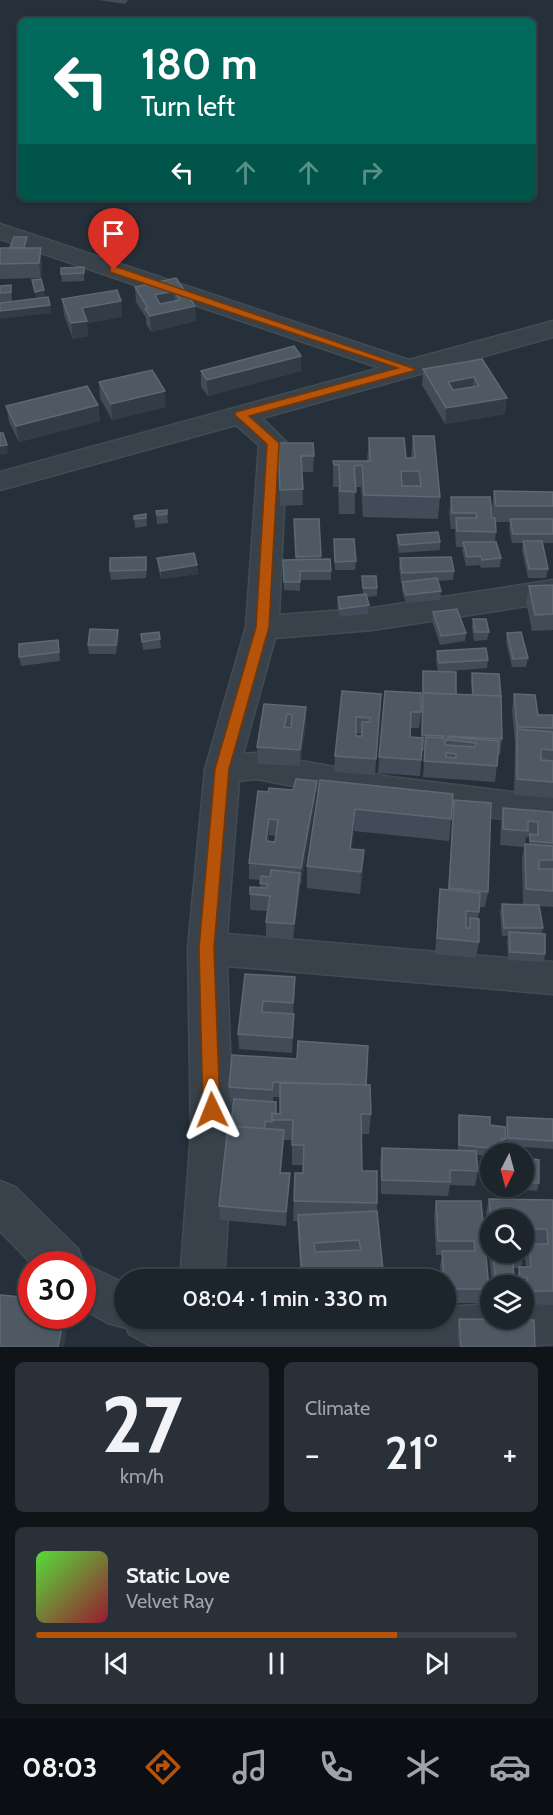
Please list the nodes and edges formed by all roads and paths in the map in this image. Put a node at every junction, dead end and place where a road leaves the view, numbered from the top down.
1 (0, 231) edge
2 (553, 329) edge
3 (409, 369) junction
4 (241, 415) junction
5 (0, 481) edge
6 (553, 591) edge
7 (262, 627) junction
8 (222, 769) junction
9 (553, 810) edge
10 (207, 948) junction
11 (553, 978) edge
12 (0, 1201) edge
13 (49, 1251) edge
14 (203, 1269) edge
15 (96, 1292) edge
16 (114, 1302) edge
17 (553, 1322) edge
18 (176, 1329) edge
19 (198, 1337) edge

1 - 3 street
2 - 3 street
3 - 4 street
4 - 5 street
4 - 7 street
6 - 7 street
7 - 8 street
8 - 9 street
8 - 10 street
10 - 11 street
10 - 14 street
12 - 13 street
15 - 16 street
17 - 19 street
18 - 19 street

